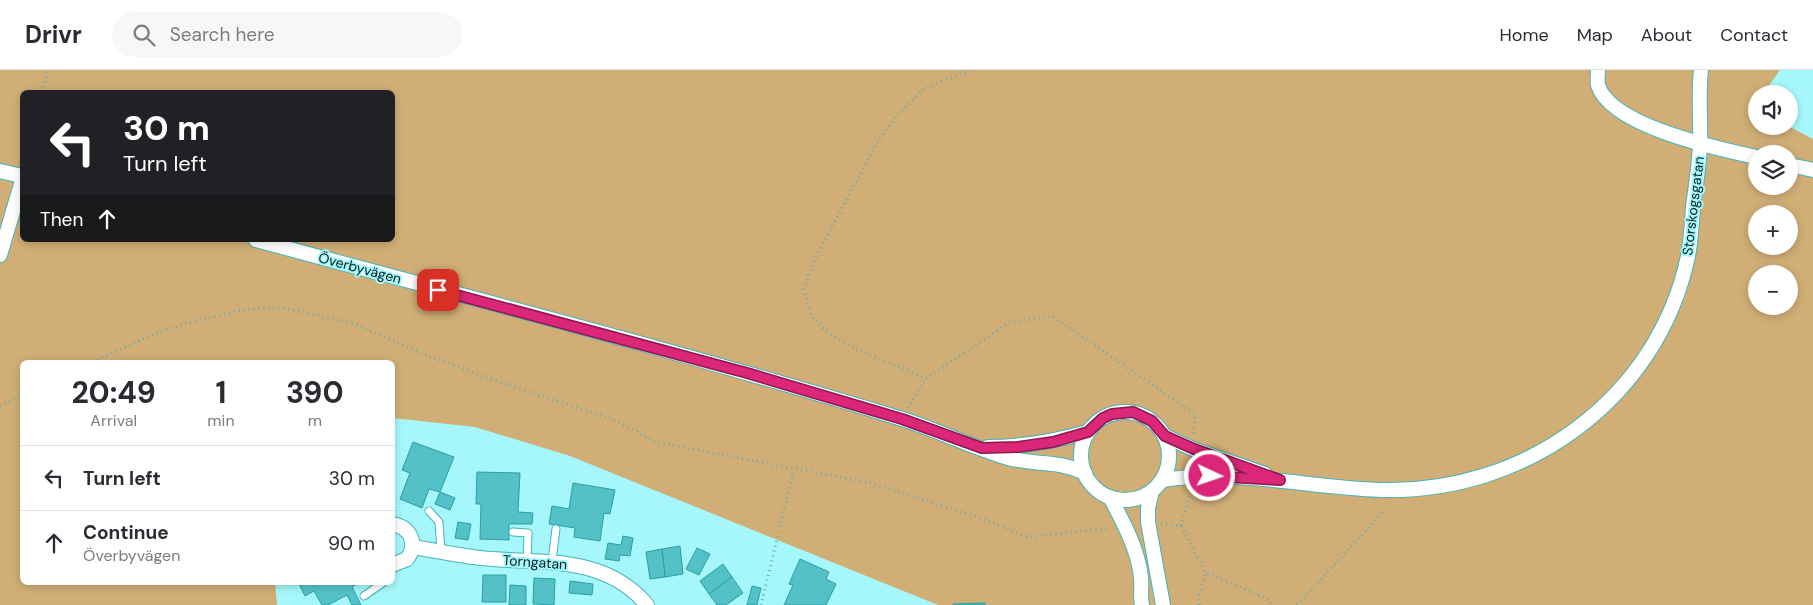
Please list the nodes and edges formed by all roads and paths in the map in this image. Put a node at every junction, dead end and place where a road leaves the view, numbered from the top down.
1 (48, 70) edge
2 (970, 70) edge
3 (1598, 70) edge
4 (1701, 70) edge
5 (42, 90) edge
6 (1700, 145) junction
7 (1748, 156) edge
8 (1798, 167) edge
9 (1813, 170) edge
10 (0, 171) edge
11 (20, 176) edge
12 (20, 188) edge
13 (263, 242) edge
14 (0, 255) edge
15 (97, 360) edge
16 (926, 378) junction
17 (20, 396) edge
18 (0, 406) edge
19 (902, 419) junction
20 (1088, 432) junction
21 (1165, 436) junction
22 (982, 448) junction
23 (1194, 449) junction
24 (794, 469) junction
25 (1084, 473) junction
26 (1192, 475) junction
27 (1163, 480) junction
28 (1280, 480) junction
29 (1152, 491) junction
30 (1110, 497) junction
31 (430, 511) dead end
32 (1383, 512) dead end
33 (1148, 522) junction
34 (395, 524) edge
35 (1125, 526) junction
36 (1181, 526) junction
37 (556, 529) dead end
38 (512, 532) dead end
39 (413, 547) junction
40 (441, 552) junction
41 (527, 560) junction
42 (552, 561) junction
43 (395, 565) edge
44 (1206, 572) junction
45 (380, 585) edge
46 (364, 596) dead end
47 (647, 605) edge
48 (761, 605) edge
49 (1142, 605) edge
50 (1163, 605) edge
51 (1199, 605) edge
52 (1274, 605) edge
53 (1297, 605) edge

1 - 5 path
2 - 16 path
3 - 6 street
4 - 6 street, Storskogsgatan
6 - 7 street
6 - 28 street, Storskogsgatan
8 - 9 street
10 - 11 street
12 - 14 street
13 - 19 street, Överbyvägen
15 - 24 path
16 - 19 path
16 - 23 path
17 - 18 path
19 - 22 street, Överbyvägen
20 - 21 street
20 - 22 street, Överbyvägen
20 - 25 street
21 - 23 street
21 - 27 street
22 - 25 street, Överbyvägen
23 - 28 street
24 - 35 path
24 - 48 path
25 - 30 street
26 - 27 street
26 - 28 street
26 - 36 path
27 - 29 street
29 - 30 street
29 - 33 street
30 - 35 street
31 - 40 lane
32 - 53 path
33 - 36 path
33 - 50 street
34 - 39 street
35 - 49 street
36 - 44 path
37 - 42 lane
38 - 41 lane
39 - 40 street, Torngatan
39 - 43 street
40 - 41 street, Torngatan
41 - 42 street, Torngatan
42 - 47 street, Torngatan
44 - 51 path
44 - 52 path
45 - 46 lane

